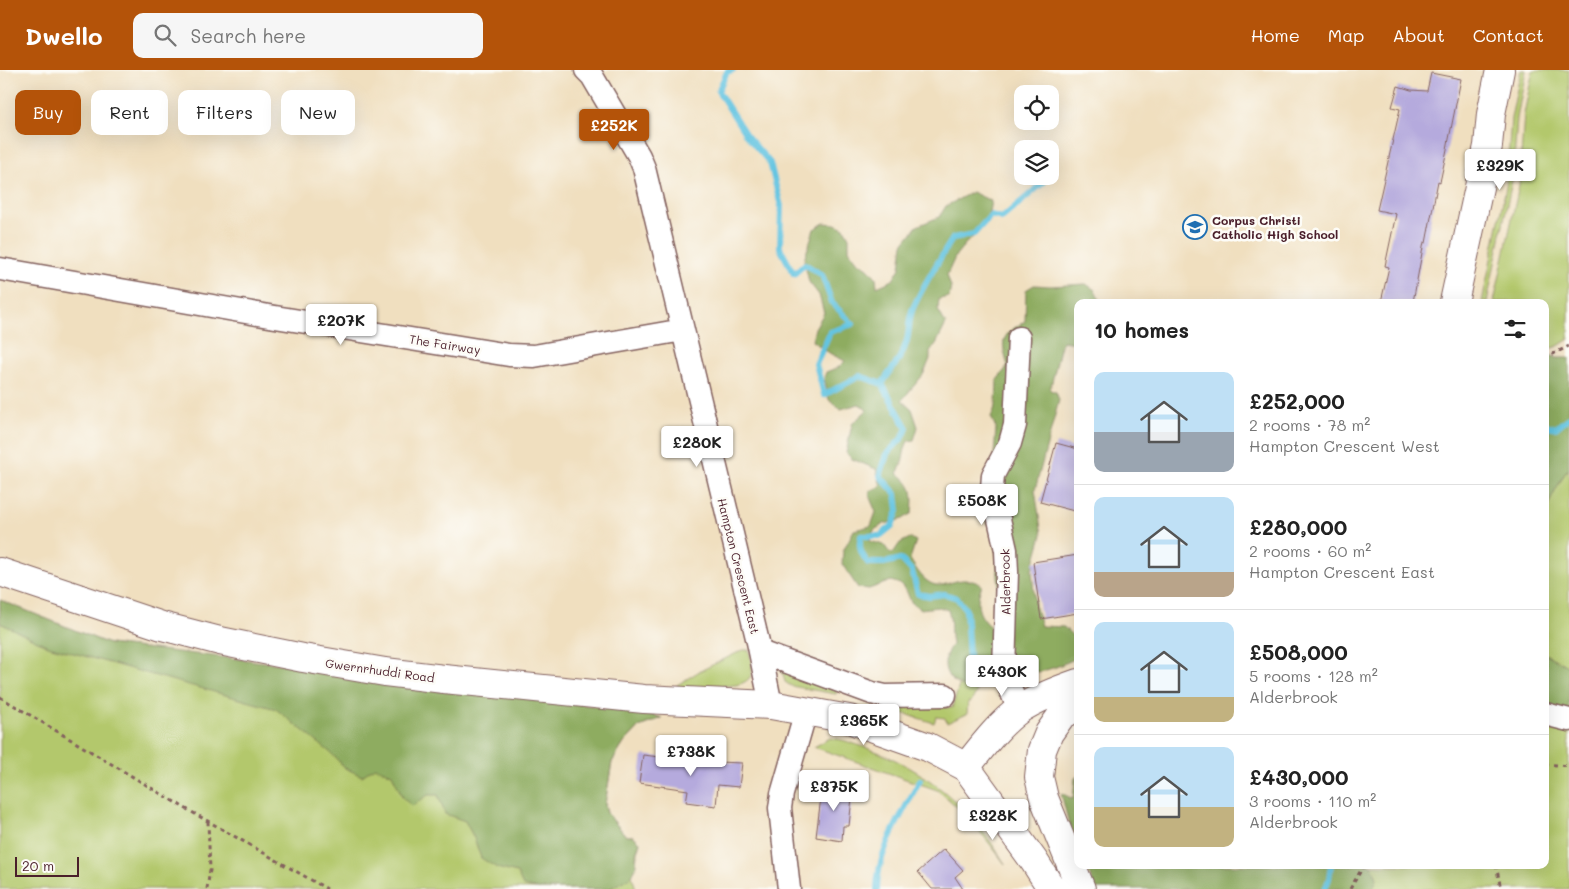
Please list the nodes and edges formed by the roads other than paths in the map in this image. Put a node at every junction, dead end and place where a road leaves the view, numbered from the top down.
1 (586, 70) edge
2 (1500, 70) edge
3 (0, 269) edge
4 (1455, 299) edge
5 (683, 330) junction
6 (1019, 338) dead end
7 (0, 572) edge
8 (760, 652) junction
9 (1074, 685) edge
10 (945, 695) dead end
11 (771, 705) junction
12 (1074, 708) edge
13 (1019, 710) junction
14 (806, 711) junction
15 (1549, 715) edge
16 (1569, 720) edge
17 (966, 767) junction
18 (789, 889) edge
19 (1052, 889) edge
20 (1081, 889) edge

1 - 5 street, Hampton Crescent East
2 - 4 street
3 - 5 street, The Fairway
5 - 8 street, Hampton Crescent East
6 - 13 street, Alderbrook
7 - 11 street, Gwernrhuddi Road
8 - 10 street
8 - 11 street, Hampton Crescent East
9 - 13 street
11 - 14 street, Gwernrhuddi Road
12 - 20 street
13 - 17 street
14 - 17 street, Gwernrhuddi Road
14 - 18 street
15 - 16 street
17 - 19 street

